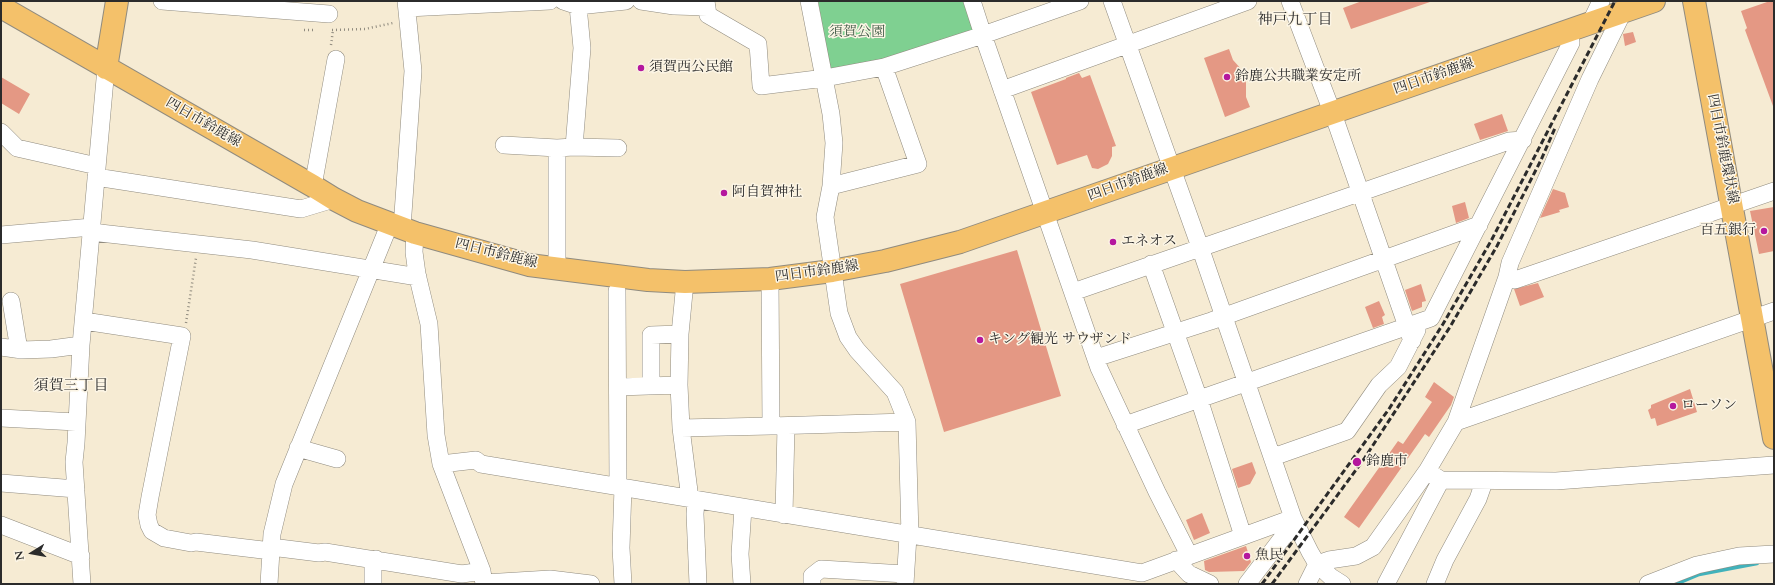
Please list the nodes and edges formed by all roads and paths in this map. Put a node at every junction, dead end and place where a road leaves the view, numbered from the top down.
1 (117, 1) edge
2 (162, 1) edge
3 (550, 1) edge
4 (626, 1) edge
5 (640, 1) edge
6 (809, 1) edge
7 (972, 1) edge
8 (1080, 1) edge
9 (1112, 1) edge
10 (1248, 1) edge
11 (1290, 1) edge
12 (1601, 1) edge
13 (1654, 1) edge
14 (1694, 1) edge
15 (571, 4) edge
16 (1626, 6) edge
17 (1, 7) edge
18 (707, 8) edge
19 (407, 10) edge
20 (327, 22) joint
21 (1590, 24) junction
22 (304, 30) dead end
23 (319, 30) dead end
24 (1570, 31) junction
25 (983, 35) junction
26 (1127, 44) junction
27 (336, 59) dead end
28 (884, 67) junction
29 (106, 68) junction
30 (825, 78) junction
31 (1002, 90) junction
32 (1332, 112) junction
33 (1, 132) edge
34 (1523, 140) junction
35 (504, 145) dead end
36 (565, 148) junction
37 (618, 148) dead end
38 (1172, 168) junction
39 (97, 172) junction
40 (312, 186) junction
41 (832, 186) junction
42 (1774, 191) edge
43 (1360, 193) junction
44 (334, 200) junction
45 (1733, 206) junction
46 (1045, 213) junction
47 (1479, 225) junction
48 (403, 228) junction
49 (92, 230) junction
50 (1, 235) edge
51 (198, 244) junction
52 (1200, 248) junction
53 (1384, 260) junction
54 (1151, 264) junction
55 (557, 268) junction
56 (371, 270) junction
57 (832, 271) junction
58 (418, 277) junction
59 (1507, 277) junction
60 (770, 279) junction
61 (685, 282) junction
62 (617, 291) dead end
63 (1073, 292) junction
64 (10, 301) dead end
65 (1774, 311) edge
66 (1223, 316) junction
67 (1752, 319) junction
68 (84, 321) junction
69 (1413, 330) junction
70 (1175, 332) junction
71 (680, 334) junction
72 (182, 336) junction
73 (81, 345) junction
74 (1, 347) edge
75 (19, 350) junction
76 (1096, 358) junction
77 (1246, 382) junction
78 (678, 384) junction
79 (651, 385) junction
80 (618, 387) junction
81 (1199, 399) junction
82 (1, 418) edge
83 (76, 422) junction
84 (907, 422) junction
85 (1456, 422) junction
86 (1125, 425) junction
87 (779, 426) junction
88 (682, 428) junction
89 (1774, 438) edge
90 (298, 448) junction
91 (1273, 456) junction
92 (337, 459) dead end
93 (441, 464) junction
94 (1774, 465) edge
95 (1434, 475) junction
96 (1484, 482) junction
97 (1, 483) edge
98 (621, 487) junction
99 (76, 489) junction
100 (693, 499) junction
101 (743, 508) junction
102 (784, 515) junction
103 (1295, 522) junction
104 (1, 525) edge
105 (910, 536) junction
106 (1243, 536) junction
107 (271, 549) junction
108 (1774, 554) edge
109 (80, 556) junction
110 (1182, 558) junction
111 (376, 559) junction
112 (1318, 564) junction
113 (905, 579) edge
114 (483, 580) edge
115 (82, 584) edge
116 (269, 584) edge
117 (374, 584) edge
118 (591, 584) edge
119 (623, 584) edge
120 (698, 584) edge
121 (742, 584) edge
122 (812, 584) edge
123 (1210, 584) edge
124 (1247, 584) edge
125 (1307, 584) edge
126 (1342, 584) edge
127 (1386, 584) edge
128 (1435, 584) edge
129 (1648, 584) edge

1 - 29 main road
2 - 20 street
3 - 19 street
4 - 15 street
5 - 18 street
6 - 30 street
7 - 25 street
8 - 25 street
9 - 26 street
10 - 26 street
11 - 32 street
12 - 21 street
13 - 16 main road, 四日市鈴鹿線
14 - 45 main road, 四日市鈴鹿環状線
15 - 36 street
16 - 21 main road, 四日市鈴鹿線
16 - 59 street
17 - 29 main road, 四日市鈴鹿線
18 - 30 street
19 - 20 path
19 - 48 street
21 - 24 main road, 四日市鈴鹿線
22 - 23 path
24 - 32 main road, 四日市鈴鹿線
24 - 34 street
25 - 28 street
25 - 31 street
26 - 31 street
26 - 38 street
27 - 40 street
28 - 30 street
28 - 41 street
29 - 39 street
29 - 40 main road, 四日市鈴鹿線
30 - 41 street
31 - 46 street
32 - 38 main road, 四日市鈴鹿線
32 - 43 street
33 - 39 street
34 - 43 street
34 - 47 street
35 - 36 street
36 - 37 street
36 - 55 street
38 - 46 main road, 四日市鈴鹿線
38 - 52 street
39 - 44 street
39 - 49 street
40 - 44 main road, 四日市鈴鹿線
41 - 57 street
42 - 45 street
43 - 52 street
43 - 53 street
44 - 48 main road, 四日市鈴鹿線
45 - 59 street
45 - 67 main road, 四日市鈴鹿環状線
46 - 57 main road, 四日市鈴鹿線
46 - 63 street
47 - 53 street
47 - 69 street
48 - 55 main road, 四日市鈴鹿線
48 - 56 street
48 - 58 street
49 - 50 street
49 - 51 street
49 - 68 street
51 - 56 street
51 - 72 path
52 - 54 street
52 - 66 street
53 - 66 street
53 - 69 street
54 - 63 street
54 - 70 street
55 - 61 main road, 四日市鈴鹿線
56 - 58 street
56 - 90 street
57 - 60 main road, 四日市鈴鹿線
57 - 84 street
58 - 93 street
59 - 85 street
60 - 61 main road, 四日市鈴鹿線
60 - 87 street
61 - 71 street
62 - 80 street
63 - 76 street
64 - 75 street
65 - 67 street
66 - 70 street
66 - 77 street
67 - 85 street
67 - 89 main road, 四日市鈴鹿環状線
68 - 72 street
68 - 73 street
69 - 77 street
69 - 91 street
70 - 76 street
70 - 81 street
71 - 78 street
71 - 79 street
72 - 107 street
73 - 75 street
73 - 83 street
74 - 75 street
76 - 86 street
77 - 81 street
77 - 91 street
78 - 79 street
78 - 88 street
79 - 80 street
80 - 98 street
81 - 86 street
81 - 106 street
82 - 83 street
83 - 99 street
84 - 87 street
84 - 105 street
85 - 95 street
86 - 110 street
87 - 88 street
87 - 102 street
88 - 100 street
90 - 92 street
90 - 107 street
91 - 103 street
93 - 98 street
93 - 114 street
94 - 96 street
95 - 96 street
95 - 112 street
95 - 127 street
96 - 128 street
97 - 99 street
98 - 100 street
98 - 119 street
99 - 109 street
100 - 101 street
100 - 120 street
101 - 102 street
101 - 121 street
102 - 105 street
103 - 106 street
103 - 112 street
103 - 124 street
104 - 109 street
105 - 110 street
105 - 113 street
106 - 110 street
107 - 111 street
107 - 116 street
108 - 129 street
109 - 115 street
110 - 123 street
111 - 114 street
111 - 117 street
112 - 125 street
112 - 126 street
113 - 122 street
114 - 118 street

